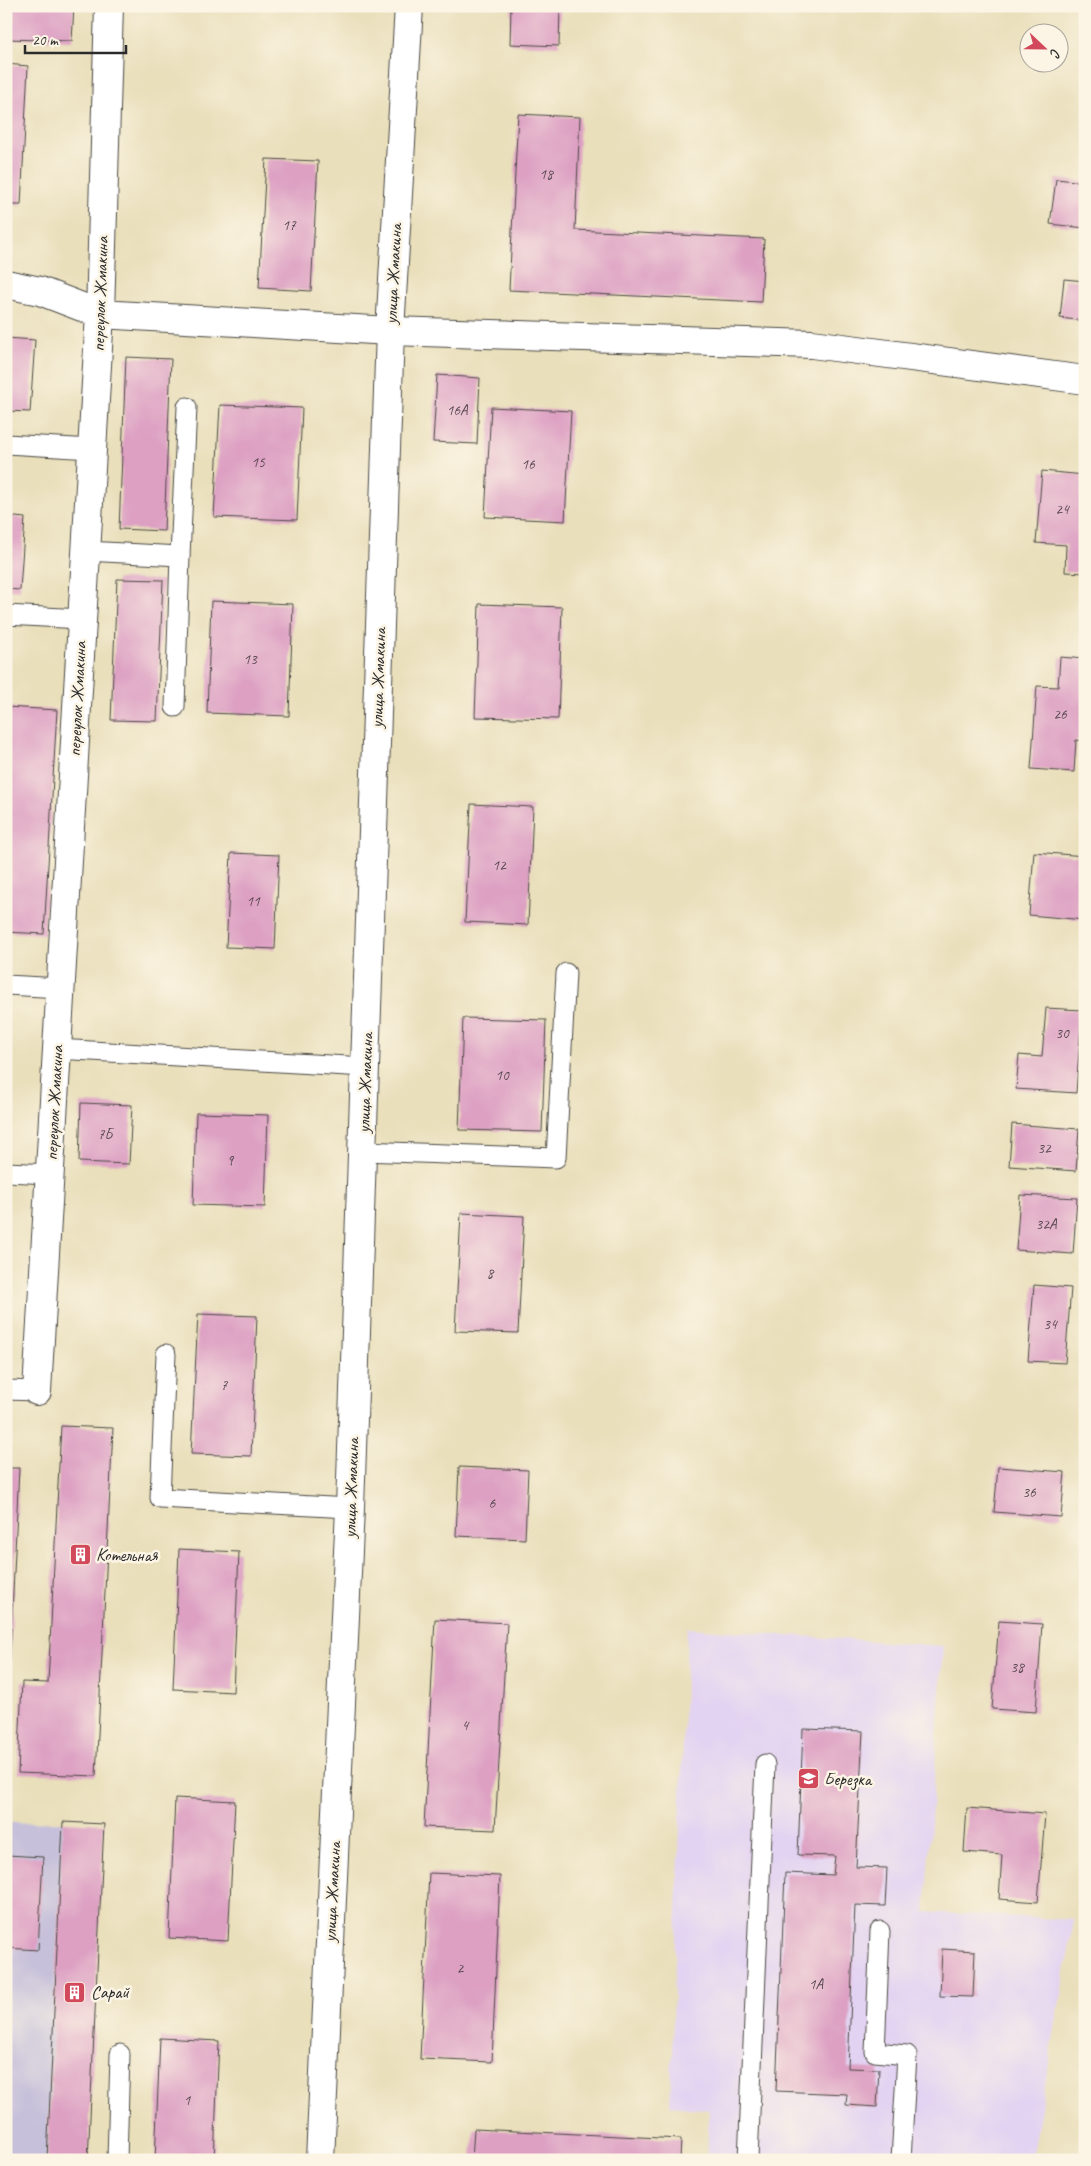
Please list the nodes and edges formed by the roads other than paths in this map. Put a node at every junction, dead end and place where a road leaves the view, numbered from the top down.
1 (109, 6) edge
2 (409, 6) edge
3 (6, 284) edge
4 (100, 314) junction
5 (390, 331) junction
6 (1085, 380) edge
7 (187, 407) dead end
8 (6, 444) edge
9 (92, 449) junction
10 (86, 551) junction
11 (180, 556) junction
12 (6, 615) edge
13 (82, 619) junction
14 (175, 707) dead end
15 (566, 972) dead end
16 (6, 985) edge
17 (61, 988) junction
18 (57, 1048) junction
19 (365, 1067) junction
20 (362, 1151) junction
21 (6, 1172) edge
22 (50, 1174) junction
23 (166, 1354) dead end
24 (6, 1390) edge
25 (37, 1391) joint
26 (350, 1508) junction
27 (765, 1764) dead end
28 (880, 1932) dead end
29 (120, 2054) dead end
30 (117, 2160) edge
31 (320, 2160) edge
32 (748, 2160) edge
33 (901, 2160) edge

1 - 4 street, переулок Жмакина
2 - 5 street, улица Жмакина
3 - 4 street
4 - 5 street
4 - 9 street, переулок Жмакина
5 - 6 street
5 - 19 street, улица Жмакина
7 - 11 lane
8 - 9 lane
9 - 10 street, переулок Жмакина
10 - 11 lane
10 - 13 street, переулок Жмакина
11 - 14 lane
12 - 13 lane
13 - 17 street, переулок Жмакина
15 - 20 lane
16 - 17 lane
17 - 18 street, переулок Жмакина
18 - 19 lane
18 - 22 street, переулок Жмакина
19 - 20 street, улица Жмакина
20 - 26 street, улица Жмакина
21 - 22 lane
22 - 25 street, переулок Жмакина
23 - 26 lane
24 - 25 lane
26 - 31 street, улица Жмакина
27 - 32 lane
28 - 33 lane
29 - 30 lane

